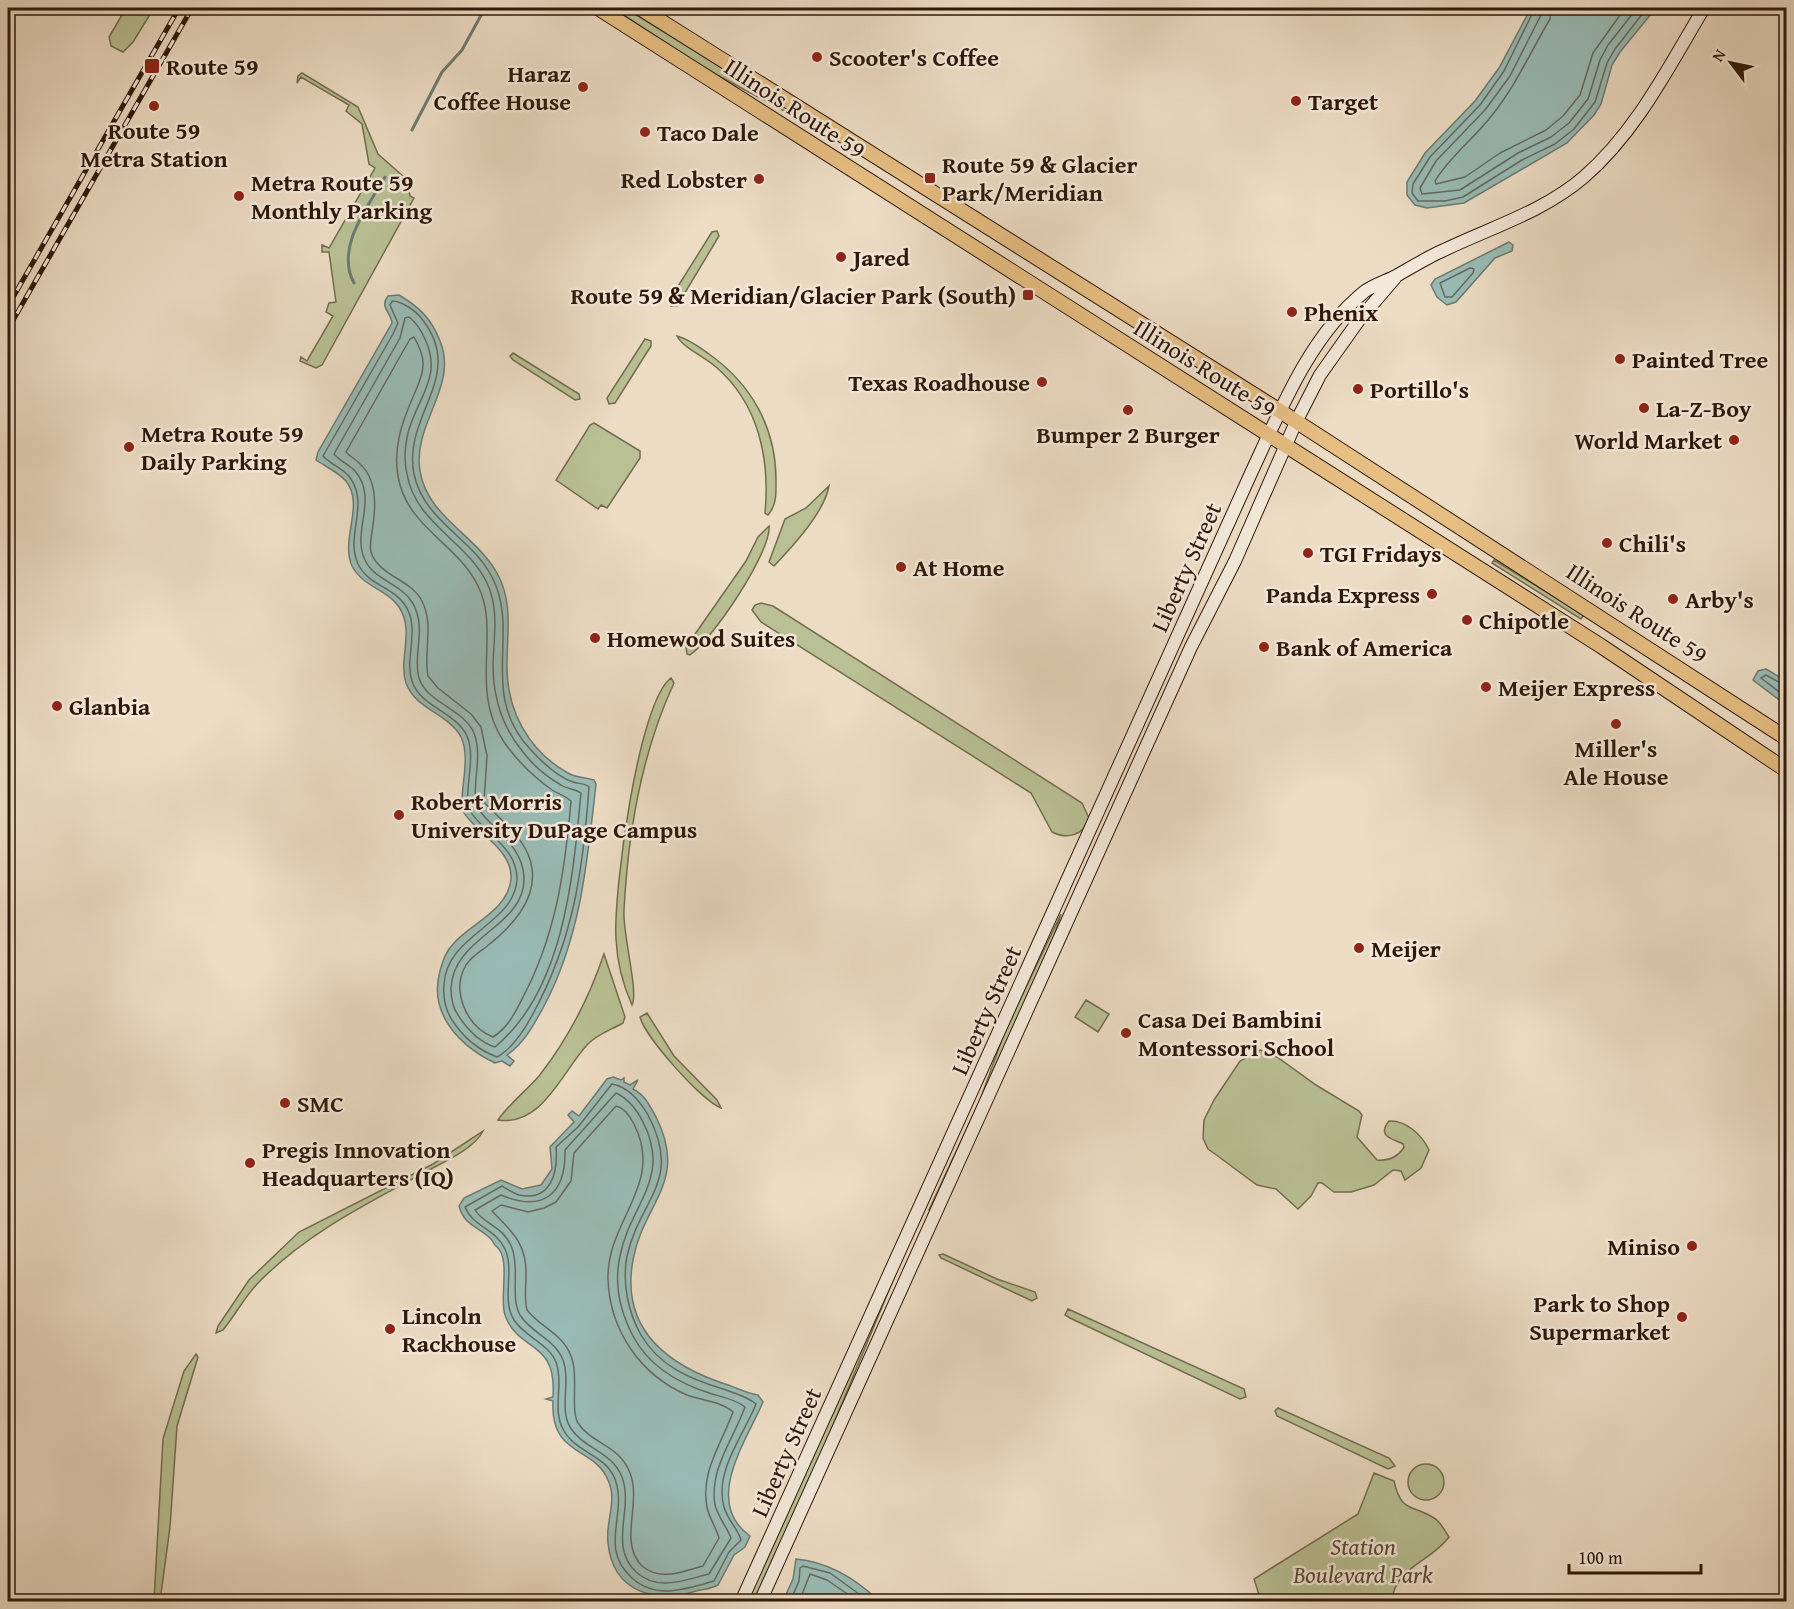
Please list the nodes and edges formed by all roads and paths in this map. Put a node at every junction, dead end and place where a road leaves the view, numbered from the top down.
1 (598, 8) edge
2 (640, 8) edge
3 (1704, 8) edge
4 (1398, 275) junction
5 (1280, 411) junction
6 (1296, 422) junction
7 (1269, 435) junction
8 (1286, 446) junction
9 (1786, 738) edge
10 (1786, 770) edge
11 (741, 1602) edge
12 (760, 1602) edge

1 - 7 main road, Illinois Route 59
2 - 5 main road, Illinois Route 59
3 - 4 street, Liberty Street
4 - 5 street, Liberty Street
4 - 6 street, Liberty Street
5 - 6 main road, Illinois Route 59
5 - 7 street, Liberty Street
6 - 8 street, Liberty Street
6 - 9 main road, Illinois Route 59
7 - 8 main road, Illinois Route 59
7 - 11 street, Liberty Street
8 - 10 main road, Illinois Route 59
8 - 12 street, Liberty Street

